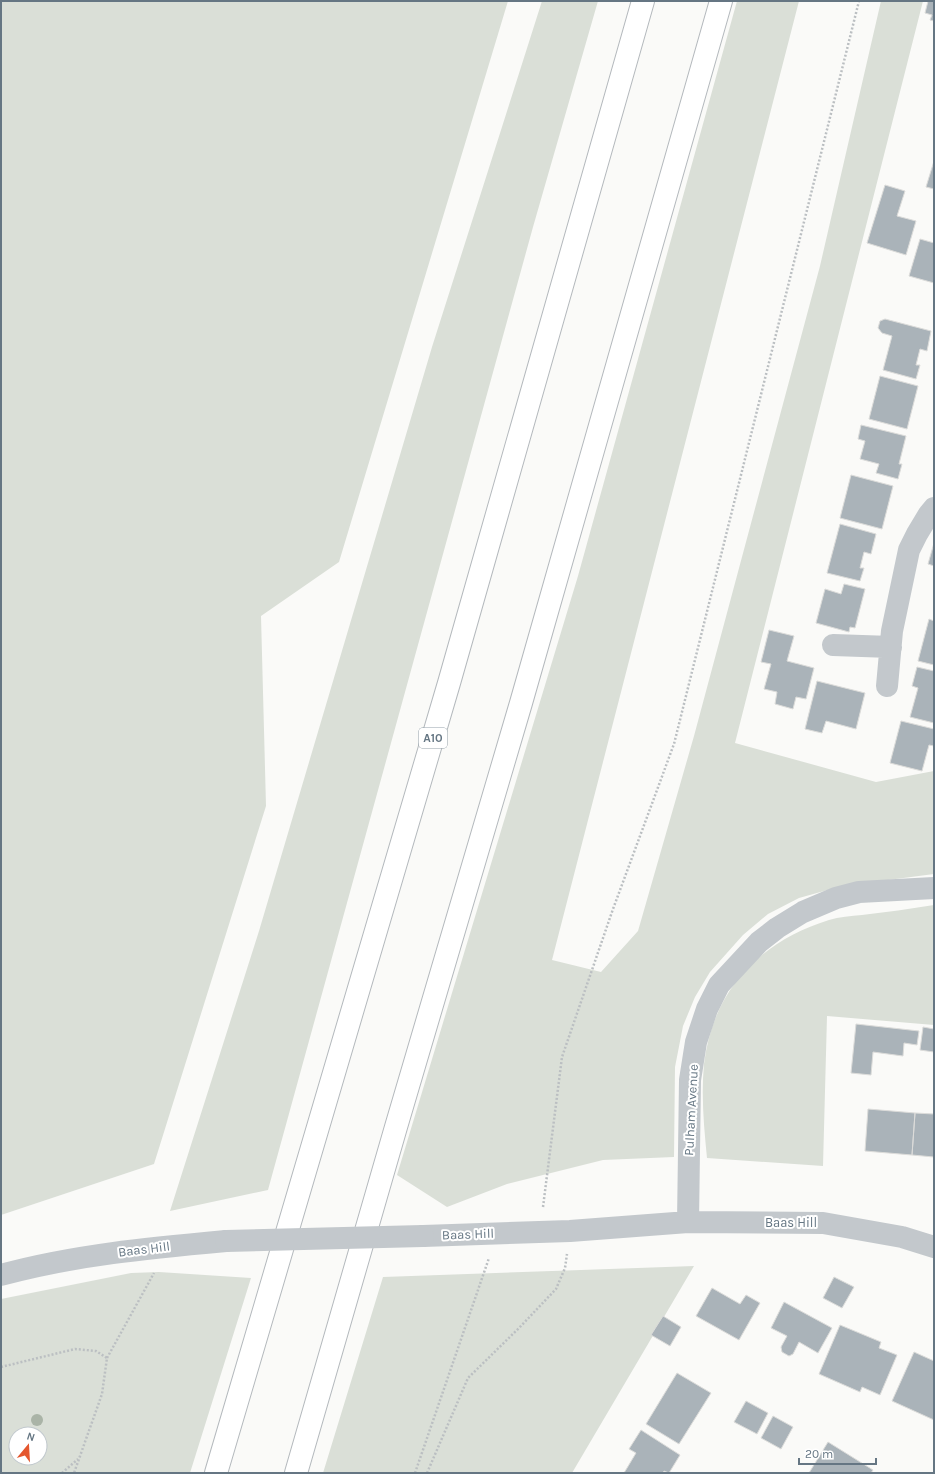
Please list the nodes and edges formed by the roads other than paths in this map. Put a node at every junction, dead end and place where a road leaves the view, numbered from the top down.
1 (643, 1) edge
2 (721, 1) edge
3 (934, 508) edge
4 (833, 645) dead end
5 (890, 647) junction
6 (887, 686) dead end
7 (934, 888) edge
8 (688, 1222) junction
9 (934, 1247) edge
10 (1, 1275) edge
11 (216, 1473) edge
12 (296, 1473) edge

1 - 11 highway, A10
2 - 12 highway
3 - 5 street
4 - 5 street
5 - 6 street
7 - 8 street, Pulham Avenue
8 - 9 street, Baas Hill
8 - 10 street, Baas Hill, bridge

